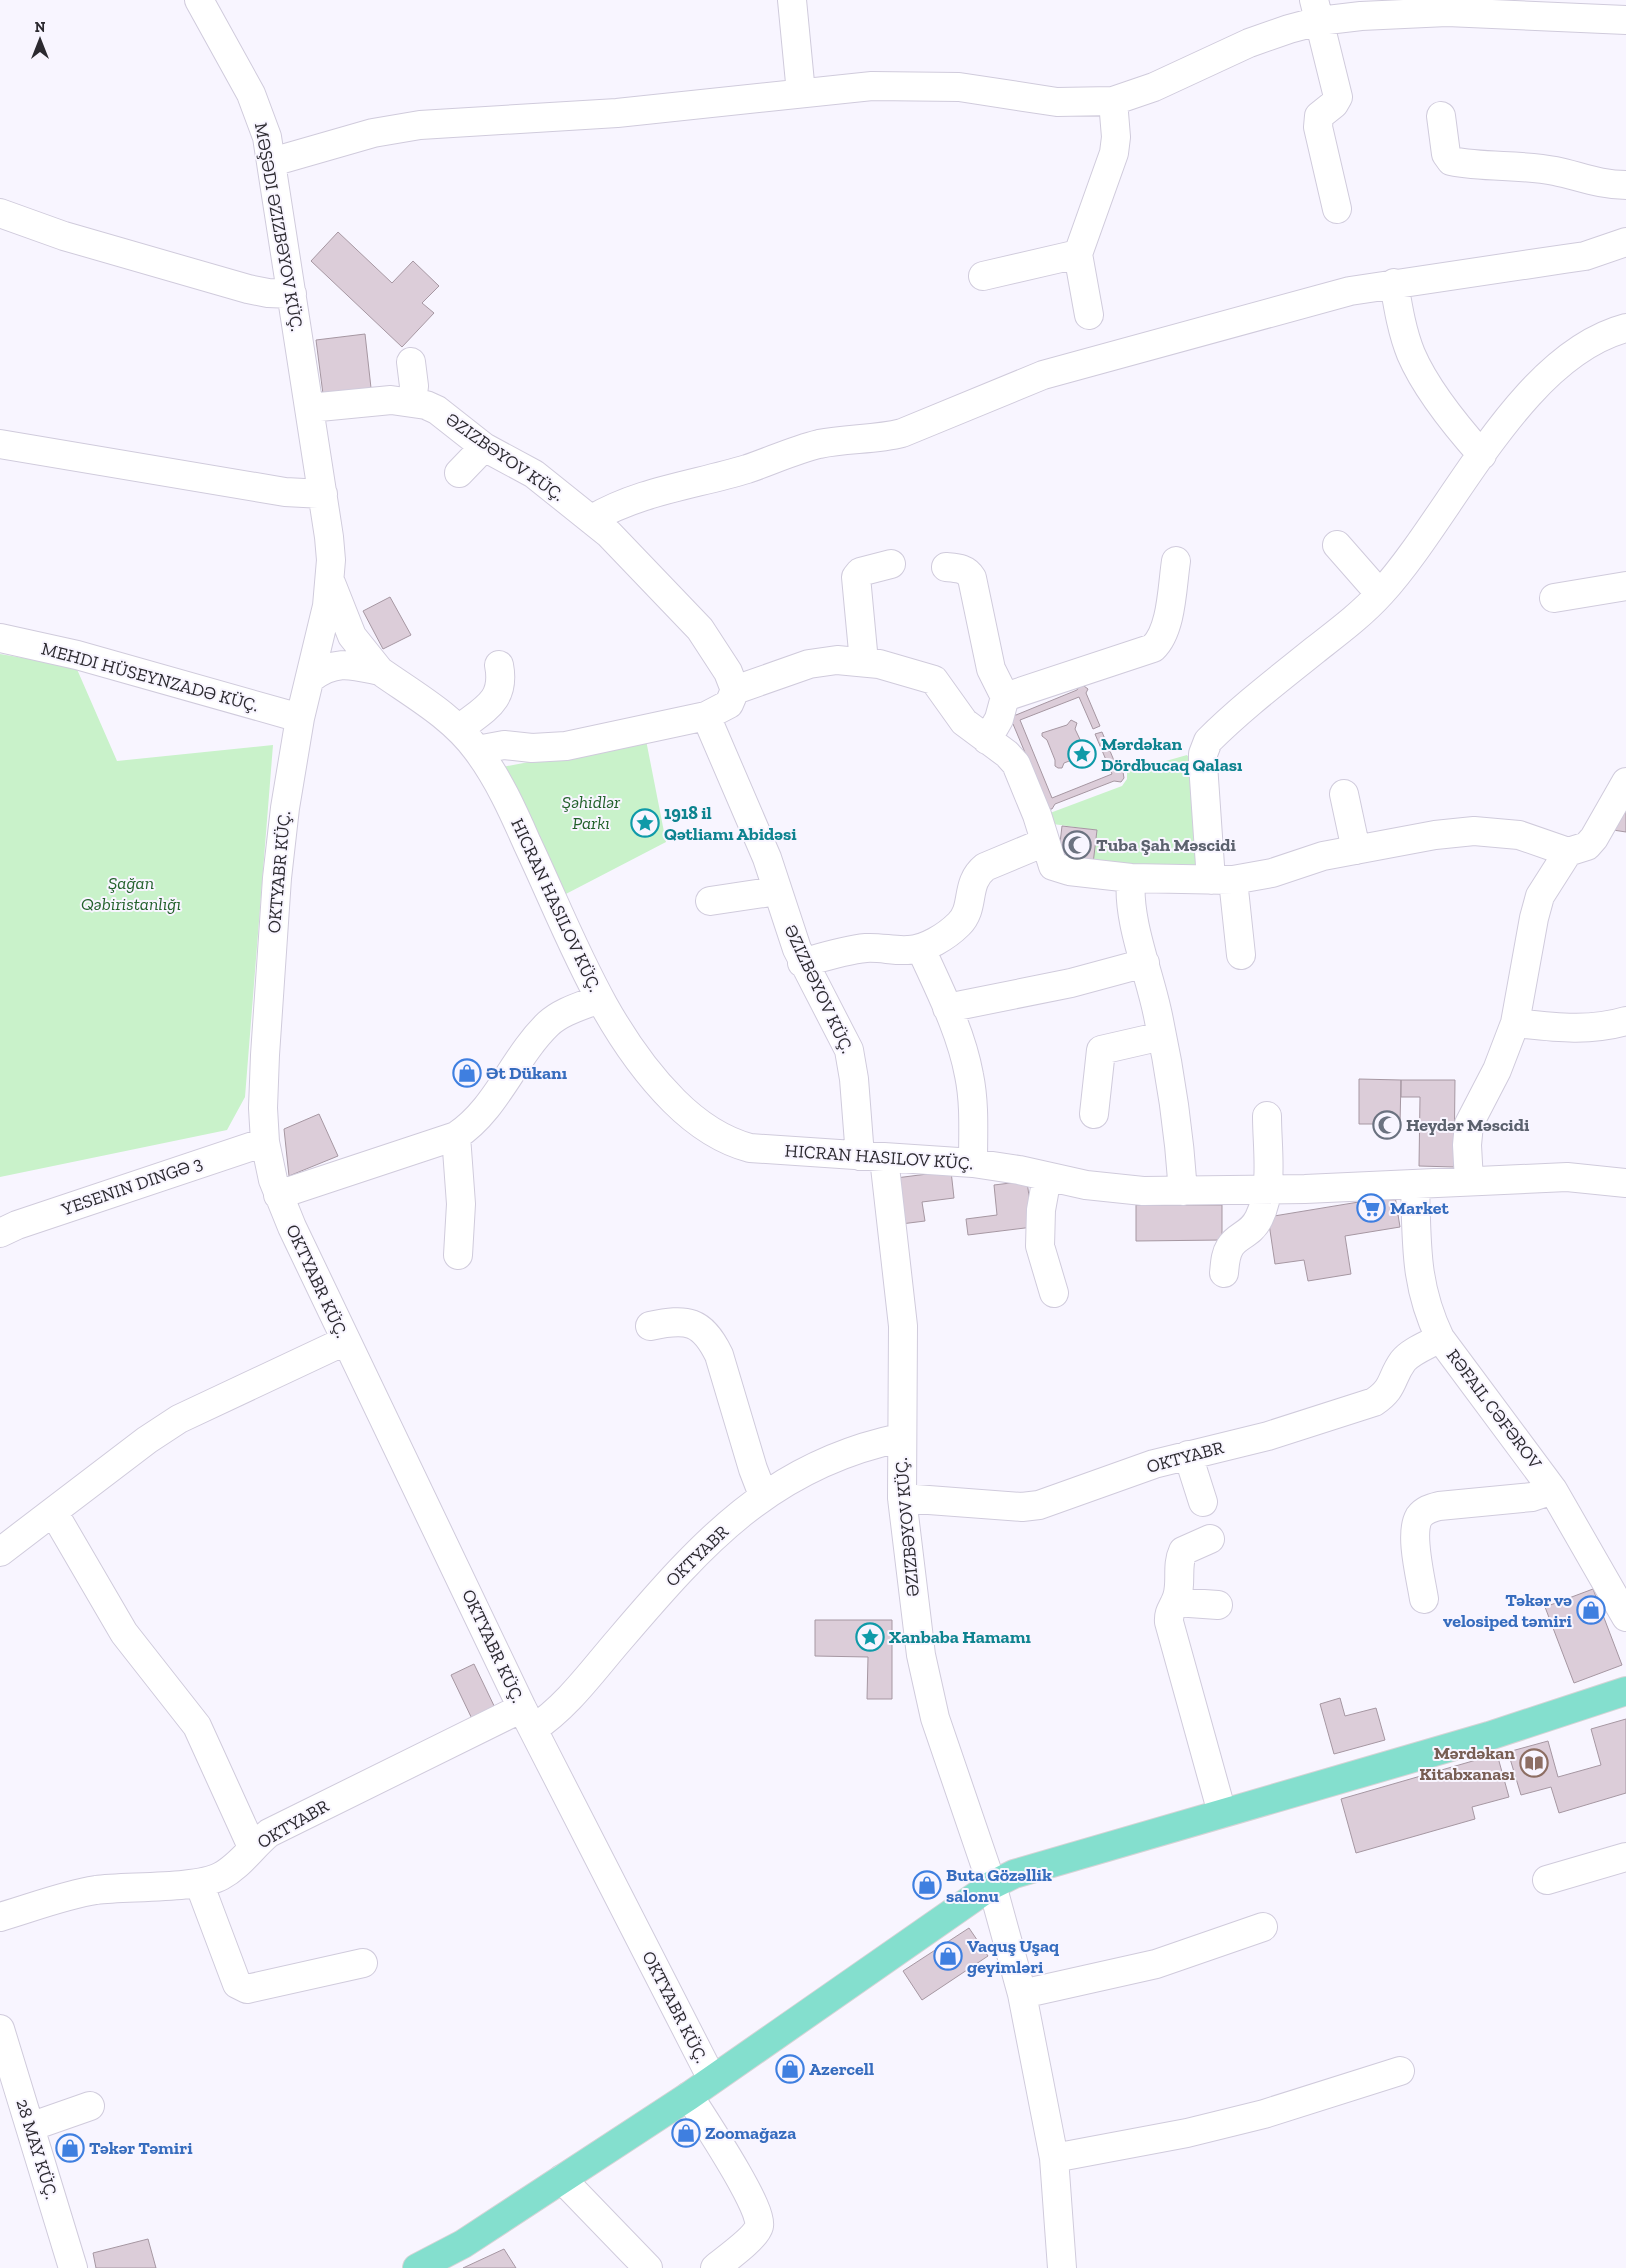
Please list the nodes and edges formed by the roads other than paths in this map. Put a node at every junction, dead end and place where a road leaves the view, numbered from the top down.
1 (199, 0) edge
2 (792, 0) edge
3 (1317, 10) edge
4 (1626, 20) edge
5 (801, 93) junction
6 (1112, 100) junction
7 (1442, 116) dead end
8 (272, 162) junction
9 (1626, 185) edge
10 (1337, 208) dead end
11 (0, 213) edge
12 (1626, 242) edge
13 (1078, 254) junction
14 (983, 276) dead end
15 (1394, 284) junction
16 (292, 294) junction
17 (1089, 315) dead end
18 (1626, 328) edge
19 (411, 362) dead end
20 (412, 402) junction
21 (310, 408) junction
22 (0, 444) edge
23 (484, 447) junction
24 (1482, 455) junction
25 (459, 473) dead end
26 (323, 494) junction
27 (592, 519) junction
28 (1337, 545) dead end
29 (1176, 561) dead end
30 (891, 564) dead end
31 (946, 567) dead end
32 (330, 581) junction
33 (1626, 586) edge
34 (1380, 594) junction
35 (1554, 598) dead end
36 (352, 636) junction
37 (0, 638) edge
38 (319, 643) junction
39 (864, 662) junction
40 (499, 665) dead end
41 (380, 671) junction
42 (311, 678) junction
43 (735, 690) junction
44 (1005, 697) junction
45 (706, 716) junction
46 (300, 718) junction
47 (459, 729) junction
48 (987, 740) junction
49 (477, 750) junction
50 (1626, 782) edge
51 (1344, 794) dead end
52 (1045, 842) junction
53 (1356, 850) junction
54 (1568, 852) junction
55 (1131, 878) junction
56 (1222, 880) junction
57 (777, 891) junction
58 (710, 901) dead end
59 (921, 948) junction
60 (1241, 955) dead end
61 (802, 962) junction
62 (1145, 963) junction
63 (599, 998) junction
64 (947, 1008) junction
65 (1626, 1021) edge
66 (1515, 1023) junction
67 (1162, 1036) junction
68 (1094, 1114) dead end
69 (1267, 1116) dead end
70 (456, 1136) junction
71 (265, 1142) junction
72 (872, 1157) junction
73 (973, 1163) junction
74 (1048, 1177) junction
75 (1469, 1181) junction
76 (1626, 1183) edge
77 (1415, 1184) junction
78 (1268, 1190) junction
79 (1183, 1191) junction
80 (278, 1195) junction
81 (0, 1234) edge
82 (458, 1255) dead end
83 (1224, 1273) dead end
84 (1054, 1293) dead end
85 (650, 1326) dead end
86 (1440, 1338) junction
87 (345, 1341) junction
88 (900, 1438) junction
89 (1188, 1455) junction
90 (1553, 1490) junction
91 (764, 1495) junction
92 (902, 1498) junction
93 (1203, 1502) dead end
94 (54, 1513) junction
95 (1210, 1540) dead end
96 (0, 1552) edge
97 (1424, 1599) dead end
98 (1175, 1602) junction
99 (1218, 1605) dead end
100 (1626, 1617) edge
101 (1626, 1691) edge
102 (528, 1718) junction
103 (1222, 1813) junction
104 (252, 1846) junction
105 (1626, 1858) edge
106 (1548, 1880) dead end
107 (199, 1882) junction
108 (992, 1886) junction
109 (0, 1917) edge
110 (1263, 1927) dead end
111 (363, 1963) dead end
112 (1022, 1994) junction
113 (0, 2030) edge
114 (1400, 2070) dead end
115 (712, 2079) junction
116 (689, 2096) junction
117 (90, 2106) dead end
118 (30, 2127) junction
119 (1054, 2158) junction
120 (562, 2179) junction
121 (73, 2268) edge
122 (417, 2268) edge
123 (648, 2268) edge
124 (715, 2268) edge
125 (1062, 2268) edge

1 - 8 street, MƏŞƏDI ƏZIZBƏYOV KÜÇ.
2 - 5 street
3 - 4 street
3 - 6 street
3 - 10 street
5 - 6 street
5 - 8 street
6 - 13 street
7 - 9 street
8 - 16 street, MƏŞƏDI ƏZIZBƏYOV KÜÇ.
11 - 16 street
12 - 15 street
13 - 14 street
13 - 17 street
15 - 24 street
15 - 27 street
16 - 21 street, MƏŞƏDI ƏZIZBƏYOV KÜÇ.
18 - 24 street
19 - 20 street
20 - 21 street, ƏZIZBƏYOV KÜÇ.
20 - 23 street, ƏZIZBƏYOV KÜÇ.
21 - 26 street, OKTYABR KÜÇ.
22 - 26 street
23 - 25 street
23 - 27 street, ƏZIZBƏYOV KÜÇ.
24 - 34 street
26 - 32 street, OKTYABR KÜÇ.
27 - 43 street, ƏZIZBƏYOV KÜÇ.
28 - 34 street
29 - 44 street
30 - 39 street
31 - 44 street
32 - 36 street
32 - 38 street, OKTYABR KÜÇ.
33 - 35 street
34 - 56 street
36 - 38 street
36 - 41 street
37 - 46 street, MEHDI HÜSEYNZADƏ KÜÇ.
38 - 42 street, OKTYABR KÜÇ.
39 - 43 street
39 - 48 street
40 - 47 street
41 - 42 street
41 - 47 street, HICRAN HASILOV KÜÇ.
42 - 46 street, OKTYABR KÜÇ.
43 - 45 street
44 - 48 street
45 - 49 street
45 - 57 street, ƏZIZBƏYOV KÜÇ.
46 - 71 street, OKTYABR KÜÇ.
47 - 49 street, HICRAN HASILOV KÜÇ.
48 - 52 street
49 - 63 street, HICRAN HASILOV KÜÇ.
50 - 54 street
51 - 53 street
52 - 55 street
52 - 59 street
53 - 54 street
53 - 56 street
54 - 66 street
55 - 56 street
55 - 62 street
56 - 60 street
57 - 58 street
57 - 61 street, ƏZIZBƏYOV KÜÇ.
59 - 61 street
59 - 64 street
61 - 72 street, ƏZIZBƏYOV KÜÇ.
62 - 64 street
62 - 67 street
63 - 70 street
63 - 72 street, HICRAN HASILOV KÜÇ.
64 - 73 street
65 - 66 street
66 - 75 street
67 - 68 street
67 - 79 street
69 - 78 street
70 - 80 street
70 - 82 street
71 - 80 street, OKTYABR KÜÇ.
71 - 81 street
72 - 73 street, HICRAN HASILOV KÜÇ.
72 - 88 street, ƏZIZBƏYOV KÜÇ.
73 - 74 street, HICRAN HASILOV KÜÇ.
74 - 79 street, HICRAN HASILOV KÜÇ.
74 - 84 street
75 - 76 street, HICRAN HASILOV KÜÇ.
75 - 77 street, HICRAN HASILOV KÜÇ.
77 - 78 street, HICRAN HASILOV KÜÇ.
77 - 86 street, RƏFAIL CƏFƏROV
78 - 79 street, HICRAN HASILOV KÜÇ.
78 - 83 street
80 - 87 street, OKTYABR KÜÇ.
85 - 91 street
86 - 89 street, OKTYABR
86 - 90 street, RƏFAIL CƏFƏROV
87 - 94 street
87 - 102 street, OKTYABR KÜÇ.
88 - 91 street, OKTYABR
88 - 92 street, ƏZIZBƏYOV KÜÇ.
89 - 92 street, OKTYABR
89 - 93 street
90 - 97 street
90 - 100 street, RƏFAIL CƏFƏROV
91 - 102 street, OKTYABR
92 - 108 street, ƏZIZBƏYOV KÜÇ.
94 - 96 street
94 - 104 street
95 - 98 street
98 - 99 street
98 - 103 street
101 - 103 main road
102 - 104 street, OKTYABR
102 - 115 street, OKTYABR KÜÇ.
103 - 108 main road
104 - 107 street, OKTYABR
105 - 106 street
107 - 109 street, OKTYABR
107 - 111 street
108 - 112 street
108 - 115 main road
110 - 112 street
112 - 119 street
113 - 118 street, 28 MAY KÜÇ.
114 - 119 street
115 - 116 main road
116 - 120 main road
116 - 124 street
117 - 118 street
118 - 121 street, 28 MAY KÜÇ.
119 - 125 street
120 - 122 main road
120 - 123 street

